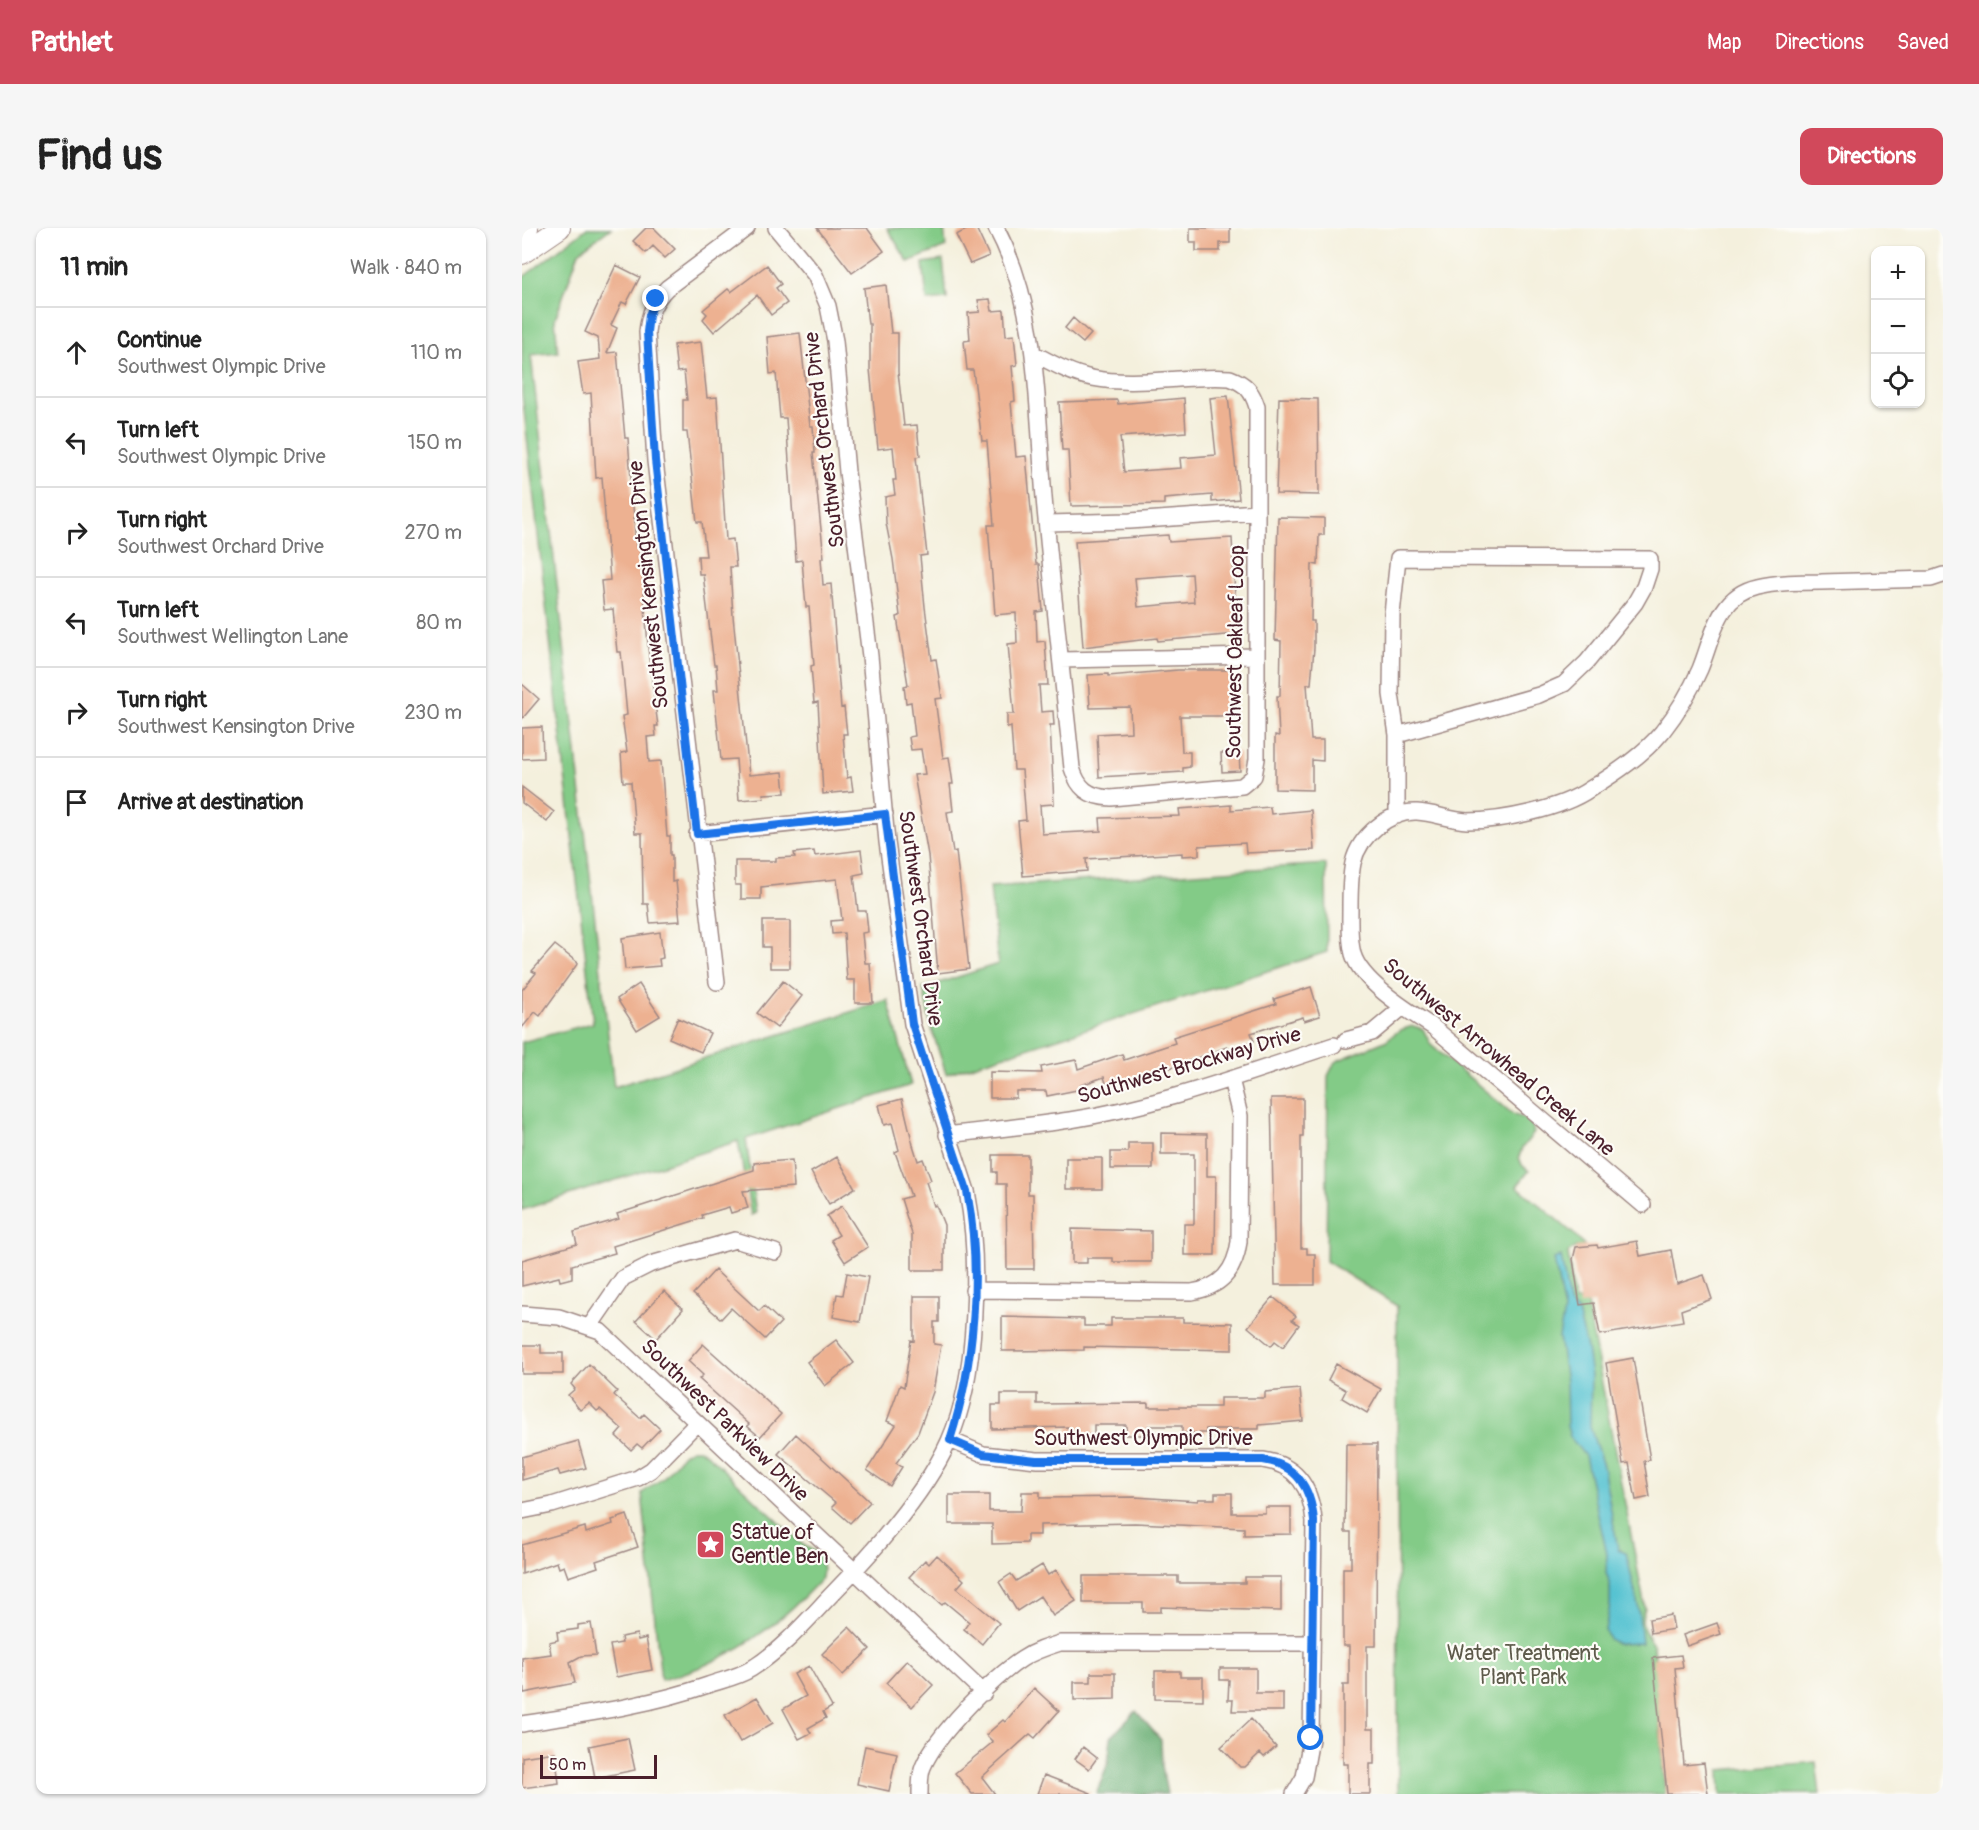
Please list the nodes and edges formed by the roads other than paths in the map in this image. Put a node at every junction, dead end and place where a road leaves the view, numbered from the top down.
1 (528, 228) edge
2 (560, 228) edge
3 (747, 228) edge
4 (776, 228) edge
5 (996, 228) edge
6 (522, 232) edge
7 (522, 254) edge
8 (1033, 353) junction
9 (1257, 512) junction
10 (1047, 523) junction
11 (1943, 575) edge
12 (1256, 657) junction
13 (1061, 660) junction
14 (1397, 735) junction
15 (885, 814) junction
16 (1397, 816) junction
17 (697, 834) junction
18 (717, 982) dead end
19 (1403, 1007) junction
20 (1231, 1079) junction
21 (947, 1135) junction
22 (1643, 1205) dead end
23 (775, 1252) dead end
24 (974, 1290) junction
25 (522, 1314) edge
26 (590, 1326) junction
27 (697, 1423) junction
28 (950, 1440) junction
29 (522, 1510) edge
30 (854, 1571) junction
31 (1311, 1643) junction
32 (984, 1693) junction
33 (522, 1724) edge
34 (920, 1794) edge
35 (1294, 1794) edge

1 - 6 main road
2 - 7 main road
3 - 17 street, Southwest Kensington Drive
4 - 15 street, Southwest Orchard Drive
5 - 8 street, Southwest Oakleaf Loop
8 - 9 street, Southwest Oakleaf Loop
8 - 10 street, Southwest Oakleaf Loop
9 - 10 street
9 - 12 street, Southwest Oakleaf Loop
10 - 13 street, Southwest Oakleaf Loop
11 - 16 street, Southwest Arrowhead Creek Lane
12 - 13 street
12 - 13 street, Southwest Oakleaf Loop
14 - 14 street
14 - 16 street
15 - 17 street
15 - 21 street, Southwest Orchard Drive
16 - 19 street, Southwest Arrowhead Creek Lane
17 - 18 street, Southwest Kensington Drive
19 - 20 street, Southwest Brockway Drive
19 - 22 street, Southwest Arrowhead Creek Lane
20 - 21 street, Southwest Brockway Drive
20 - 24 street
21 - 24 street, Southwest Orchard Drive
23 - 26 street
24 - 28 street, Southwest Orchard Drive
25 - 26 street, Southwest Parkview Drive
26 - 27 street, Southwest Parkview Drive
27 - 29 street
27 - 30 street, Southwest Parkview Drive
28 - 30 street, Southwest Orchard Drive
28 - 31 street, Southwest Olympic Drive
30 - 32 street, Southwest Parkview Drive
30 - 33 street, Southwest Orchard Drive
31 - 32 street
31 - 35 street, Southwest Olympic Drive
32 - 34 street

